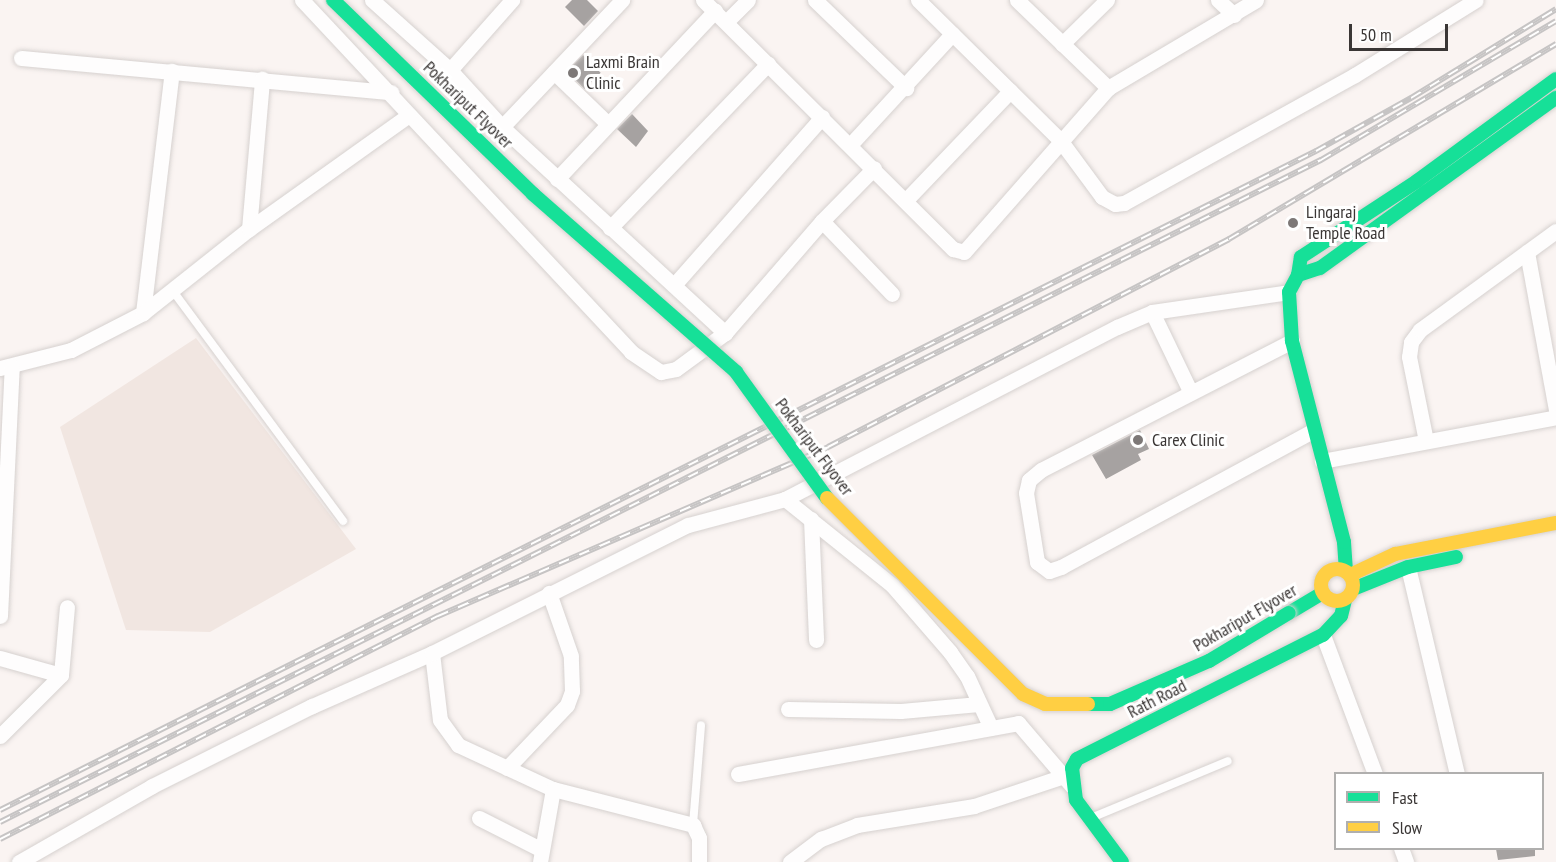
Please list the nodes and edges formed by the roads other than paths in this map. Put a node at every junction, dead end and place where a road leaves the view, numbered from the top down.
1 (302, 0) edge
2 (333, 0) edge
3 (372, 0) edge
4 (622, 0) edge
5 (703, 0) edge
6 (748, 0) edge
7 (815, 0) edge
8 (1017, 0) edge
9 (1107, 0) edge
10 (1218, 0) edge
11 (1256, 0) edge
12 (1476, 0) edge
13 (925, 2) edge
14 (501, 4) edge
15 (715, 11) junction
16 (1234, 15) junction
17 (726, 22) junction
18 (952, 34) junction
19 (1062, 44) junction
20 (21, 58) dead end
21 (768, 64) junction
22 (450, 70) junction
23 (172, 71) junction
24 (554, 72) junction
25 (262, 79) junction
26 (1556, 79) edge
27 (906, 87) junction
28 (1108, 88) junction
29 (1010, 91) junction
30 (391, 92) junction
31 (1556, 98) edge
32 (409, 115) junction
33 (822, 117) junction
34 (608, 124) junction
35 (502, 127) junction
36 (1060, 140) junction
37 (850, 145) junction
38 (874, 168) junction
39 (557, 179) junction
40 (906, 200) junction
41 (822, 221) junction
42 (249, 228) junction
43 (610, 228) junction
44 (1556, 231) edge
45 (1527, 252) junction
46 (1298, 275) junction
47 (674, 285) junction
48 (173, 291) junction
49 (1289, 292) junction
50 (892, 294) dead end
51 (1152, 312) junction
52 (143, 313) junction
53 (725, 333) junction
54 (1292, 341) junction
55 (6, 367) edge
56 (1190, 391) junction
57 (1556, 410) edge
58 (1556, 417) edge
59 (1313, 431) junction
60 (1426, 441) junction
61 (1322, 461) junction
62 (785, 499) junction
63 (811, 519) junction
64 (343, 521) dead end
65 (1556, 523) edge
66 (1556, 536) edge
67 (1408, 567) junction
68 (1349, 584) junction
69 (549, 593) junction
70 (1322, 593) junction
71 (67, 607) dead end
72 (0, 616) edge
73 (1323, 635) junction
74 (816, 640) dead end
75 (432, 653) junction
76 (0, 658) edge
77 (61, 675) junction
78 (979, 704) junction
79 (788, 709) dead end
80 (701, 725) dead end
81 (991, 728) junction
82 (0, 736) edge
83 (1228, 761) dead end
84 (507, 768) junction
85 (1375, 772) edge
86 (1457, 772) edge
87 (738, 774) dead end
88 (1066, 782) junction
89 (553, 789) junction
90 (478, 818) dead end
91 (1090, 819) junction
92 (693, 825) junction
93 (540, 856) edge
94 (801, 860) edge
95 (19, 862) edge
96 (699, 862) edge
97 (1122, 862) edge

1 - 30 street
2 - 70 main road, Pokhariput Flyover, bridge
3 - 22 street
4 - 24 street
5 - 15 street
6 - 17 street
7 - 27 street
8 - 19 street
9 - 19 street
10 - 16 street
11 - 16 street
12 - 36 street
13 - 18 street
14 - 22 street
15 - 17 street
15 - 34 street
16 - 28 street
17 - 21 street
18 - 27 street
18 - 29 street
19 - 28 street
20 - 23 street
21 - 33 street
21 - 43 street
22 - 35 street
23 - 25 street
23 - 52 street
24 - 34 street
24 - 35 street
25 - 30 street
25 - 42 street
26 - 46 main road
27 - 37 street
28 - 36 street
29 - 36 street
29 - 40 street
30 - 32 street
31 - 46 main road
32 - 42 street
32 - 53 street
33 - 37 street
33 - 47 street
34 - 39 street
35 - 39 street
36 - 40 street
37 - 38 street
38 - 40 street
38 - 41 street
39 - 43 street
41 - 50 street
41 - 53 street
42 - 48 street
43 - 47 street
44 - 45 street
45 - 57 street
45 - 60 street
46 - 49 main road
47 - 53 street
48 - 52 street
48 - 64 lane
49 - 51 street
49 - 54 main road
51 - 56 street
51 - 62 street
52 - 55 street
54 - 56 street
54 - 59 main road
55 - 72 street
56 - 59 street
58 - 60 street
59 - 61 main road
60 - 61 street
61 - 68 main road
62 - 63 street
62 - 69 street
63 - 74 street
63 - 78 street
65 - 68 main road
66 - 67 main road
67 - 68 main road
67 - 86 street
68 - 70 main road
68 - 70 main road
68 - 73 main road, Rath Road
69 - 75 street
69 - 84 street
71 - 77 street
73 - 85 street
73 - 88 main road, Rath Road
75 - 84 street
75 - 95 street
76 - 77 street
77 - 82 street
78 - 79 street
78 - 81 street
80 - 92 lane
81 - 87 street
81 - 88 street
83 - 91 lane
84 - 89 street
88 - 91 main road
88 - 94 street
89 - 92 street
89 - 93 street
90 - 93 street
91 - 97 main road
92 - 96 street

